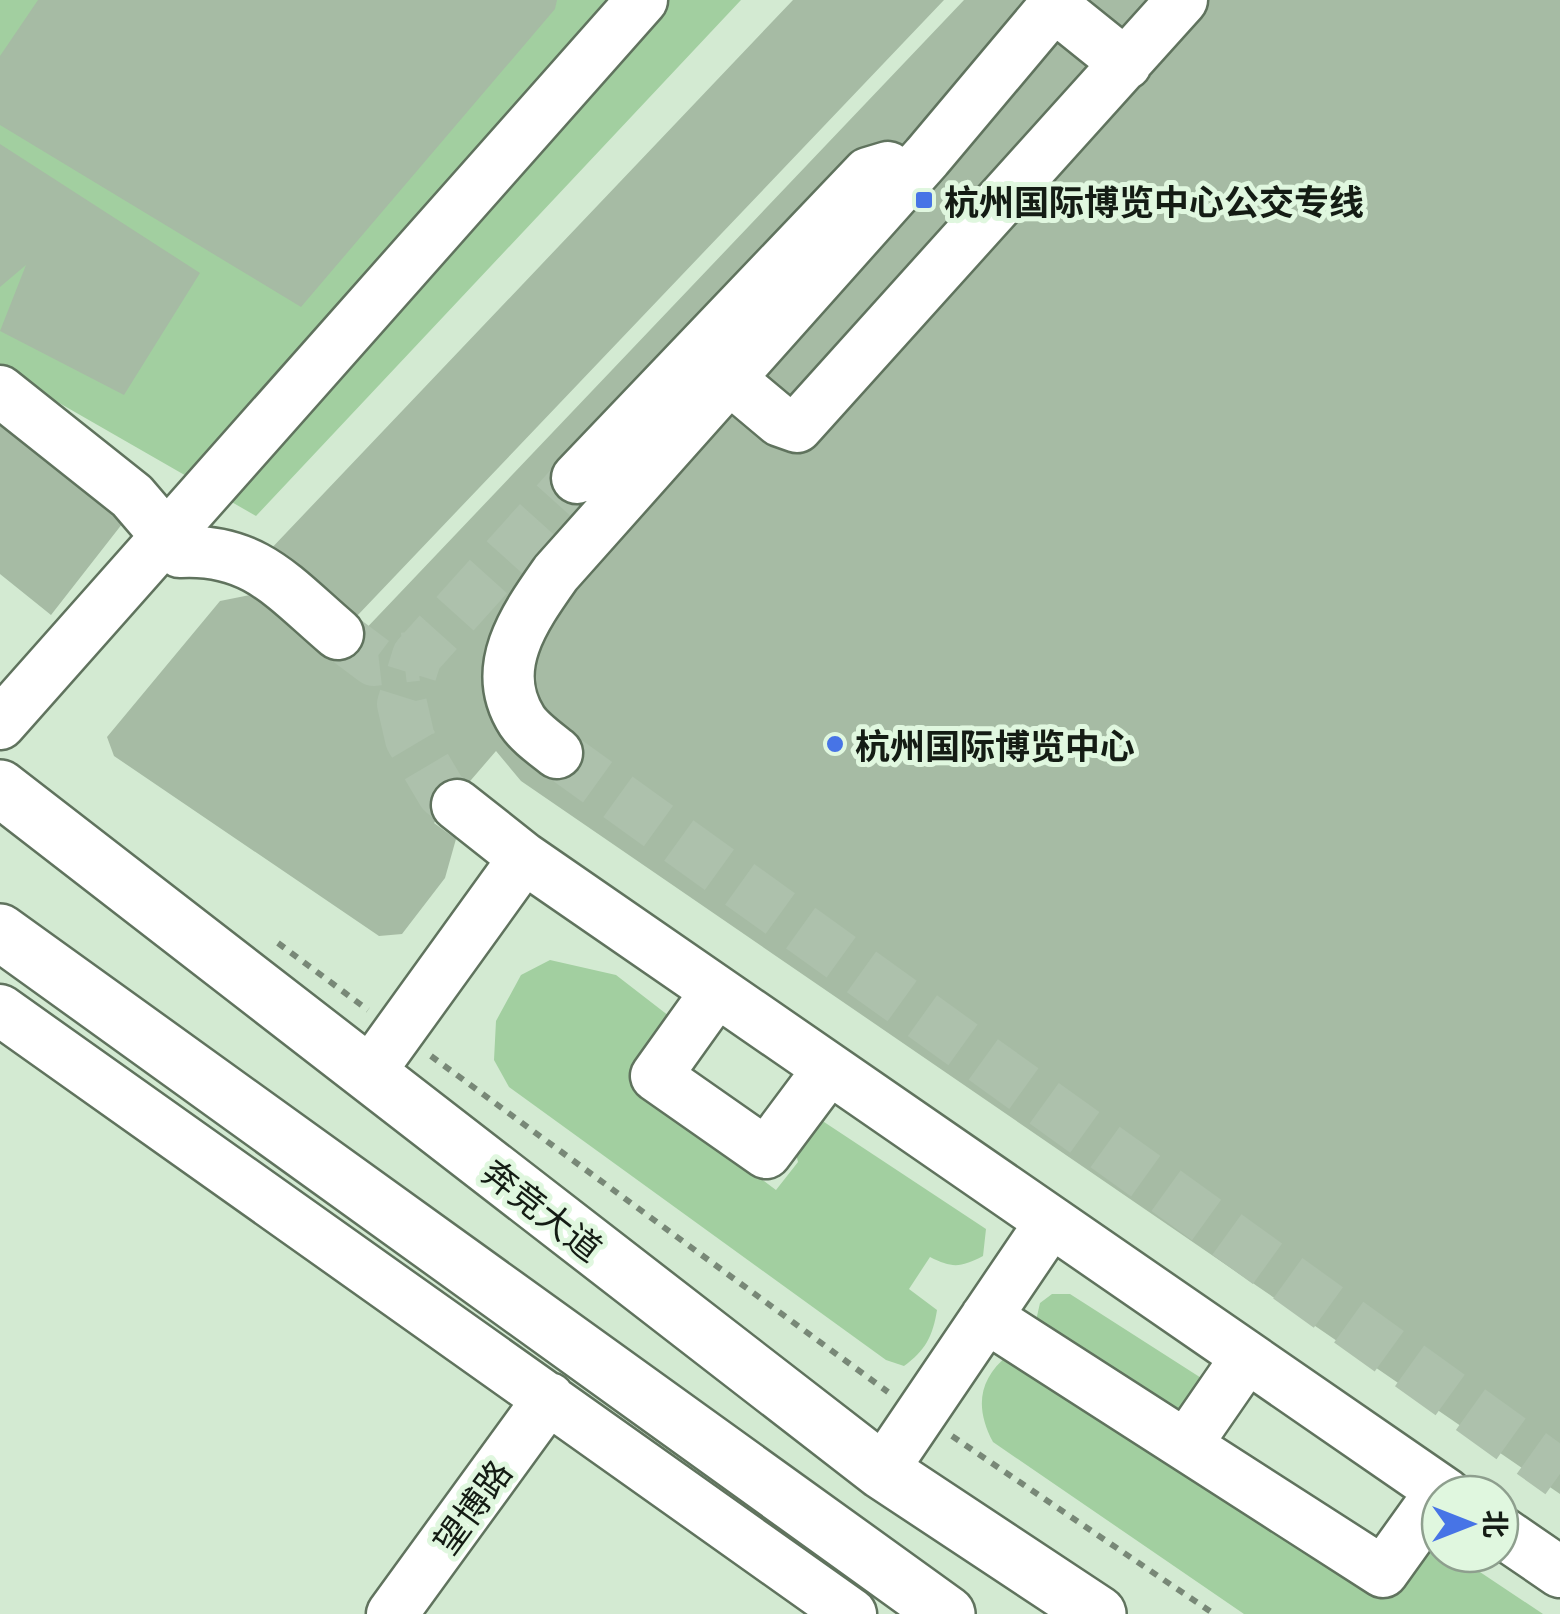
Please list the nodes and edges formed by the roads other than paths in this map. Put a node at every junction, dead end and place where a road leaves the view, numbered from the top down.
1 (642, 0) edge
2 (1182, 0) edge
3 (1056, 3) edge
4 (1126, 64) junction
5 (927, 157) junction
6 (730, 379) junction
7 (0, 391) edge
8 (577, 478) tunnel mouth
9 (168, 534) junction
10 (338, 634) tunnel mouth
11 (0, 724) edge
12 (556, 753) tunnel mouth
13 (0, 788) edge
14 (457, 805) tunnel mouth
15 (524, 858) junction
16 (0, 932) edge
17 (716, 992) junction
18 (0, 1010) edge
19 (383, 1053) junction
20 (828, 1070) junction
21 (1050, 1223) junction
22 (986, 1317) junction
23 (1246, 1358) junction
24 (549, 1398) junction
25 (1186, 1445) junction
26 (882, 1471) junction
27 (1420, 1476) edge
28 (1420, 1523) edge
29 (1520, 1545) edge
30 (1560, 1572) edge
31 (392, 1614) edge
32 (851, 1614) edge
33 (947, 1614) edge
34 (1098, 1614) edge

1 - 9 street
2 - 4 street
3 - 4 street
3 - 5 street
4 - 6 street
5 - 6 street
5 - 8 street
6 - 12 street
7 - 9 street
9 - 10 street
9 - 11 street
13 - 19 main road, 奔竞大道
14 - 15 street
15 - 17 street
15 - 19 street
16 - 33 main road
17 - 20 street
17 - 20 street
18 - 24 street
19 - 26 main road, 奔竞大道
20 - 21 street
21 - 22 street
21 - 23 street
22 - 25 street
22 - 26 street
23 - 25 street
23 - 27 street
24 - 31 street, 望博路
24 - 32 street
25 - 28 street
26 - 34 main road, 奔竞大道
29 - 30 street

